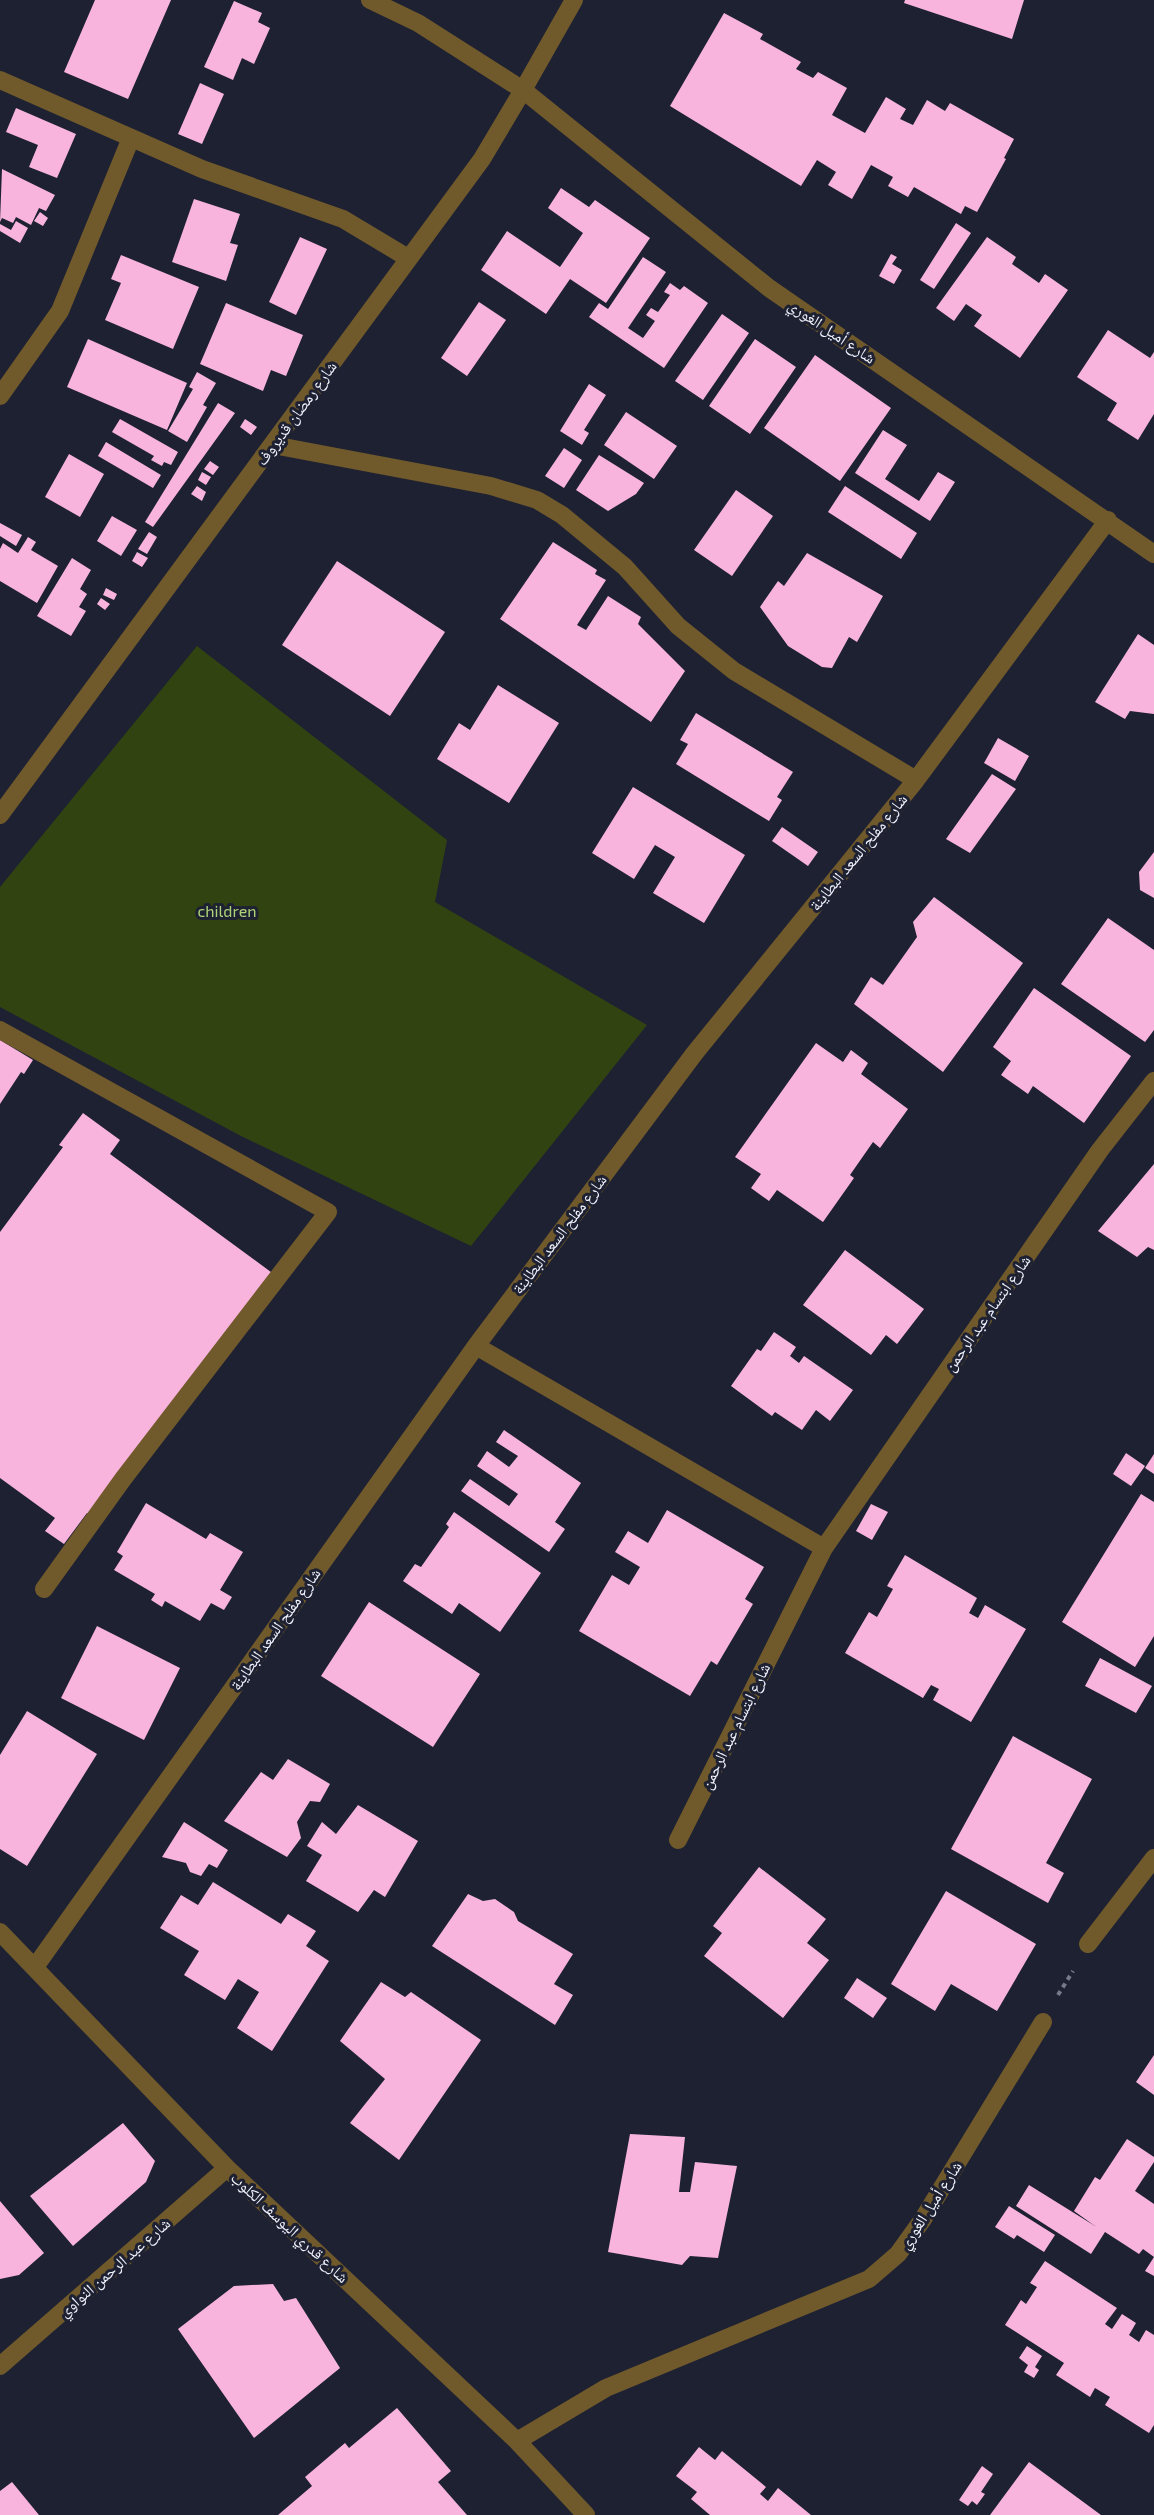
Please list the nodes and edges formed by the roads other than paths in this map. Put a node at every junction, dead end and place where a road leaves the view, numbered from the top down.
1 (370, 0) edge
2 (574, 0) edge
3 (0, 80) edge
4 (524, 90) junction
5 (130, 138) junction
6 (408, 258) junction
7 (0, 396) edge
8 (273, 445) junction
9 (1108, 520) junction
10 (1154, 554) edge
11 (916, 780) junction
12 (0, 815) edge
13 (0, 1029) edge
14 (1154, 1081) edge
15 (476, 1346) junction
16 (824, 1548) junction
17 (44, 1589) dead end
18 (678, 1840) dead end
19 (1154, 1858) edge
20 (0, 1932) edge
21 (1088, 1944) road end
22 (35, 1967) junction
23 (1043, 2022) road end
24 (227, 2168) junction
25 (0, 2366) edge
26 (517, 2441) junction
27 (586, 2515) edge

1 - 4 street, شارع أميل الغوري
2 - 4 street, شارع رمضان قديروف
3 - 5 street
4 - 6 street, شارع رمضان قديروف
4 - 9 street, شارع أميل الغوري
5 - 6 street
5 - 7 street
6 - 8 street, شارع رمضان قديروف
8 - 11 street
8 - 12 street, شارع رمضان قديروف
9 - 10 street, شارع أميل الغوري
9 - 11 street, شارع مفلح السعد البطاينة
11 - 15 street, شارع مفلح السعد البطاينة
13 - 17 street
14 - 16 street, شارع ابتسام عبد الرحمن
15 - 16 street
15 - 22 street, شارع مفلح السعد البطاينة
16 - 18 street, شارع ابتسام عبد الرحمن
19 - 21 street
20 - 22 street, شارع قدري اليوسف الكلوب
22 - 24 street, شارع قدري اليوسف الكلوب
23 - 26 street, شارع أميل الغوري
24 - 25 street, شارع عبد الرحمن النواوي
24 - 26 street, شارع قدري اليوسف الكلوب
26 - 27 street, شارع قدري اليوسف الكلوب

